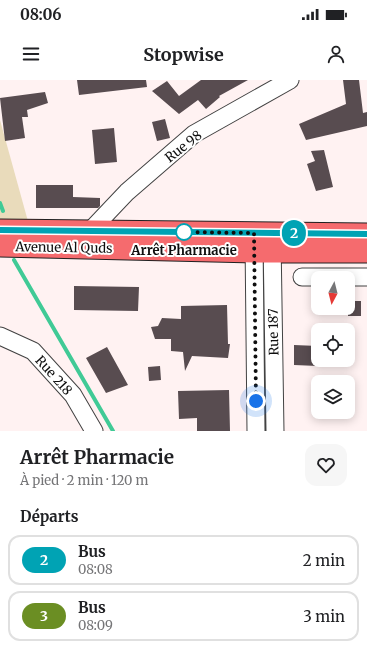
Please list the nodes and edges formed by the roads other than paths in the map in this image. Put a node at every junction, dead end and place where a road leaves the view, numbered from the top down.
1 (290, 80) edge
2 (0, 230) edge
3 (90, 231) junction
4 (367, 234) edge
5 (26, 238) junction
6 (263, 242) junction
7 (0, 246) edge
8 (367, 252) edge
9 (302, 277) dead end
10 (367, 277) edge
11 (0, 336) edge
12 (94, 431) edge
13 (256, 431) edge
14 (275, 431) edge

1 - 3 street, Rue 98
2 - 5 main road, Avenue Al Quds
3 - 5 main road, Avenue Al Quds
3 - 6 main road, Avenue Al Quds
4 - 6 main road, Avenue Al Quds
5 - 6 main road, Avenue Al Quds
5 - 7 main road, Avenue Al Quds
6 - 8 main road, Avenue Al Quds
6 - 13 street, Rue 187
6 - 14 street, Rue 187
9 - 10 street
11 - 12 street, Rue 218

